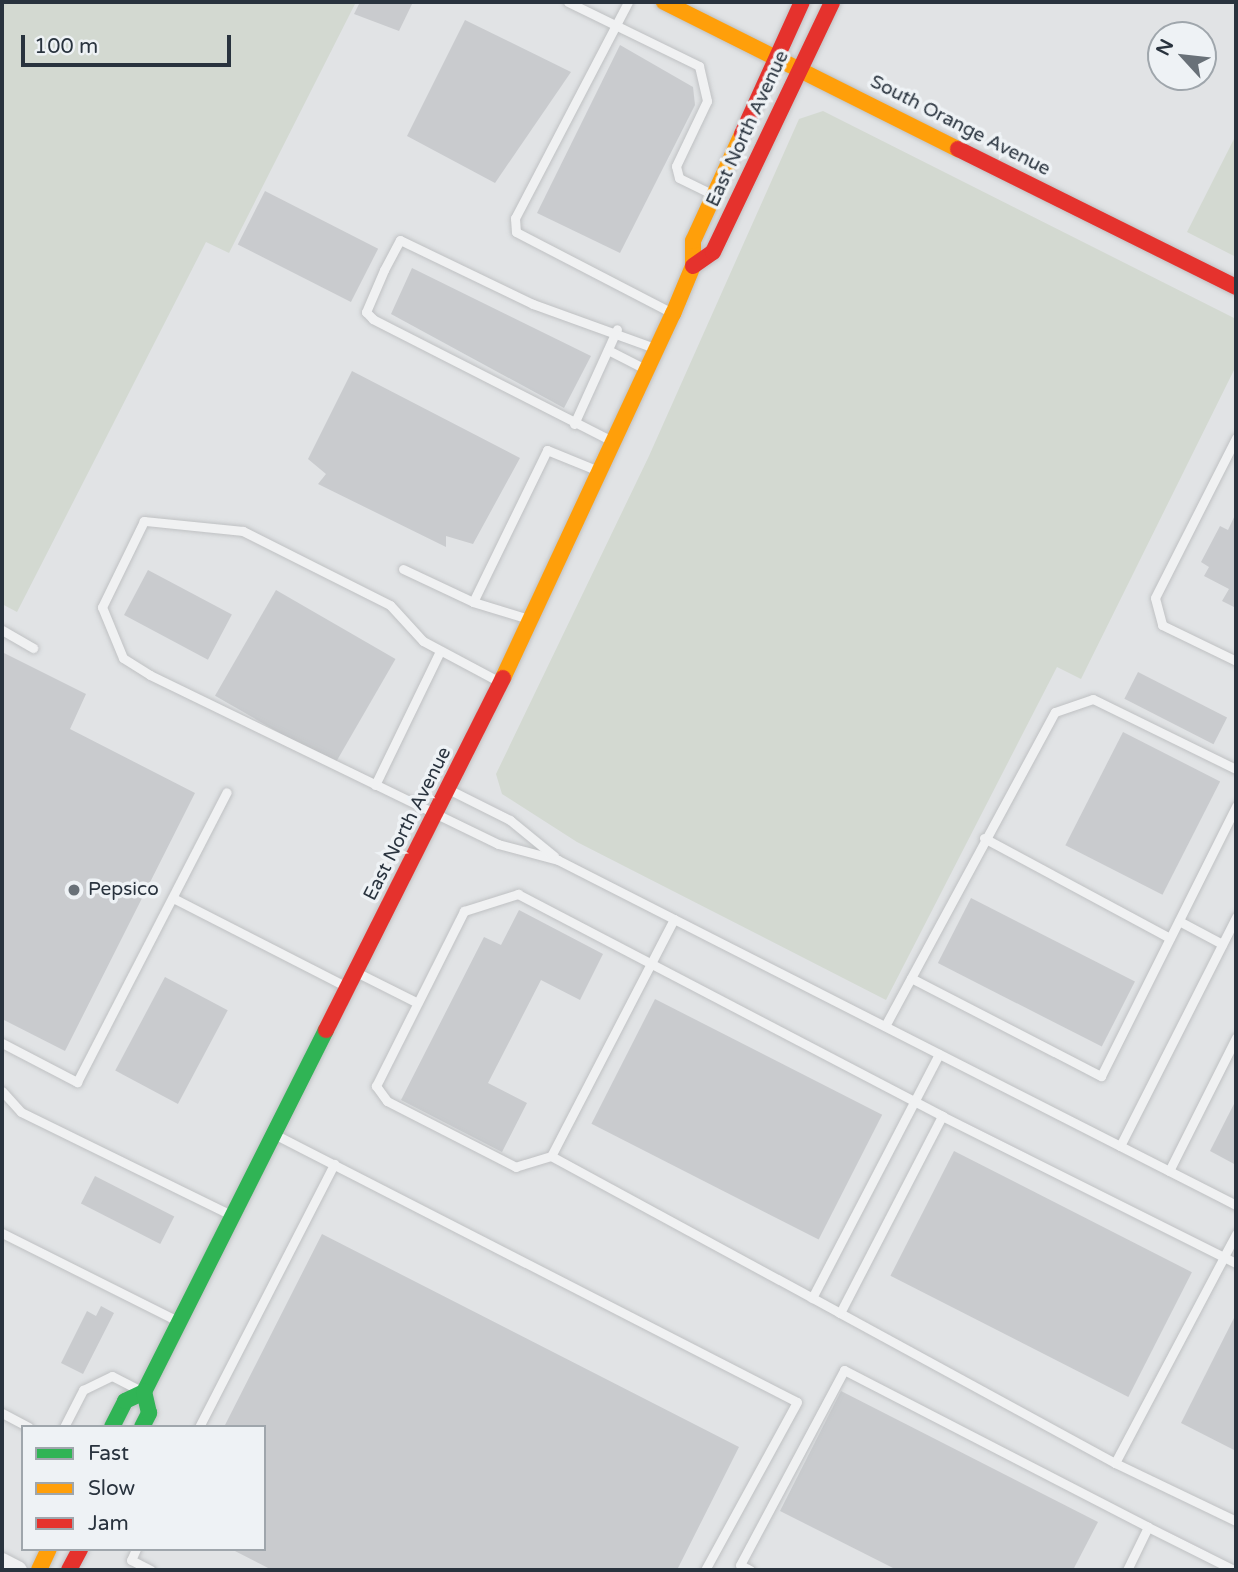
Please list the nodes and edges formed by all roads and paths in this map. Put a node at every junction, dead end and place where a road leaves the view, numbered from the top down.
1 (568, 2) edge
2 (628, 2) edge
3 (664, 2) edge
4 (802, 2) edge
5 (832, 2) edge
6 (614, 26) junction
7 (775, 57) junction
8 (799, 69) junction
9 (714, 194) junction
10 (692, 266) junction
11 (1236, 287) edge
12 (673, 314) junction
13 (617, 329) junction
14 (659, 349) junction
15 (608, 350) junction
16 (650, 371) junction
17 (573, 424) junction
18 (1236, 438) edge
19 (616, 443) junction
20 (603, 473) junction
21 (403, 569) dead end
22 (473, 602) junction
23 (533, 620) junction
24 (2, 630) edge
25 (33, 648) dead end
26 (440, 651) junction
27 (1236, 661) edge
28 (502, 683) junction
29 (1236, 769) edge
30 (374, 785) junction
31 (450, 790) junction
32 (227, 792) dead end
33 (1236, 806) edge
34 (437, 815) junction
35 (984, 838) junction
36 (558, 860) junction
37 (173, 898) junction
38 (1236, 917) edge
39 (674, 919) junction
40 (1179, 921) junction
41 (1232, 935) edge
42 (1170, 938) junction
43 (1222, 944) junction
44 (652, 962) junction
45 (357, 972) junction
46 (911, 978) junction
47 (349, 988) junction
48 (416, 1002) junction
49 (885, 1026) junction
50 (1236, 1038) edge
51 (2, 1043) edge
52 (939, 1054) junction
53 (2, 1091) edge
54 (915, 1100) junction
55 (942, 1116) junction
56 (274, 1134) junction
57 (1120, 1146) junction
58 (551, 1156) junction
59 (334, 1164) junction
60 (1170, 1171) junction
61 (1236, 1205) edge
62 (233, 1216) junction
63 (2, 1233) edge
64 (1236, 1234) edge
65 (1224, 1257) junction
66 (1236, 1263) edge
67 (813, 1298) junction
68 (840, 1313) junction
69 (180, 1322) junction
70 (144, 1392) junction
71 (2, 1413) edge
72 (25, 1425) edge
73 (65, 1425) edge
74 (113, 1425) edge
75 (143, 1425) edge
76 (200, 1425) edge
77 (1115, 1463) junction
78 (1236, 1521) edge
79 (1148, 1527) junction
80 (48, 1551) edge
81 (79, 1551) edge
82 (135, 1551) edge
83 (2, 1562) edge
84 (18, 1570) edge
85 (39, 1570) edge
86 (69, 1570) edge
87 (151, 1570) edge
88 (705, 1570) edge
89 (750, 1570) edge
90 (1127, 1570) edge
91 (1234, 1570) edge

1 - 6 lane
2 - 6 lane
3 - 7 street, South Orange Avenue
4 - 7 street, East North Avenue
5 - 8 street, East North Avenue
6 - 9 lane
6 - 12 lane
7 - 8 street, South Orange Avenue
7 - 9 street, East North Avenue
8 - 10 street, East North Avenue
8 - 11 street, South Orange Avenue
9 - 10 street, East North Avenue
10 - 12 street, East North Avenue
12 - 14 street, East North Avenue
13 - 14 lane
13 - 15 lane
13 - 17 lane
14 - 16 street, East North Avenue
15 - 16 lane
15 - 17 lane
16 - 19 street, East North Avenue
17 - 19 lane
18 - 27 lane
19 - 20 street, East North Avenue
20 - 22 lane
20 - 23 street, East North Avenue
21 - 22 lane
22 - 23 lane
23 - 28 street, East North Avenue
24 - 25 lane
26 - 28 lane
26 - 30 lane
26 - 30 lane
28 - 31 street, East North Avenue
29 - 35 lane
30 - 34 lane
31 - 34 street, East North Avenue
31 - 36 lane
32 - 37 lane
33 - 40 lane
34 - 36 lane
34 - 45 street, East North Avenue
35 - 42 lane
35 - 46 lane
36 - 39 lane
37 - 47 lane
37 - 51 lane
38 - 41 lane
39 - 44 lane
39 - 49 lane
40 - 42 lane
40 - 43 lane
41 - 43 lane
42 - 46 lane
43 - 57 lane
44 - 48 lane
44 - 54 lane
44 - 58 lane
45 - 47 street, East North Avenue
45 - 48 lane
46 - 49 lane
47 - 56 street, East North Avenue
48 - 58 lane
49 - 52 lane
50 - 60 lane
52 - 54 lane
52 - 57 lane
53 - 62 lane
54 - 55 lane
54 - 67 lane
55 - 65 lane
55 - 68 lane
56 - 59 lane
56 - 62 street, East North Avenue
57 - 60 lane
58 - 67 lane
59 - 76 lane
59 - 88 lane
60 - 61 lane
62 - 69 street, East North Avenue
63 - 69 lane
64 - 65 lane
65 - 66 lane
65 - 77 lane
67 - 68 lane
68 - 77 lane
69 - 70 street, East North Avenue
70 - 73 lane
70 - 74 street, East North Avenue
70 - 75 street, East North Avenue
71 - 72 lane
77 - 78 lane
79 - 89 lane
79 - 90 lane
79 - 91 lane
80 - 85 street
81 - 86 street
82 - 87 lane
83 - 84 street

